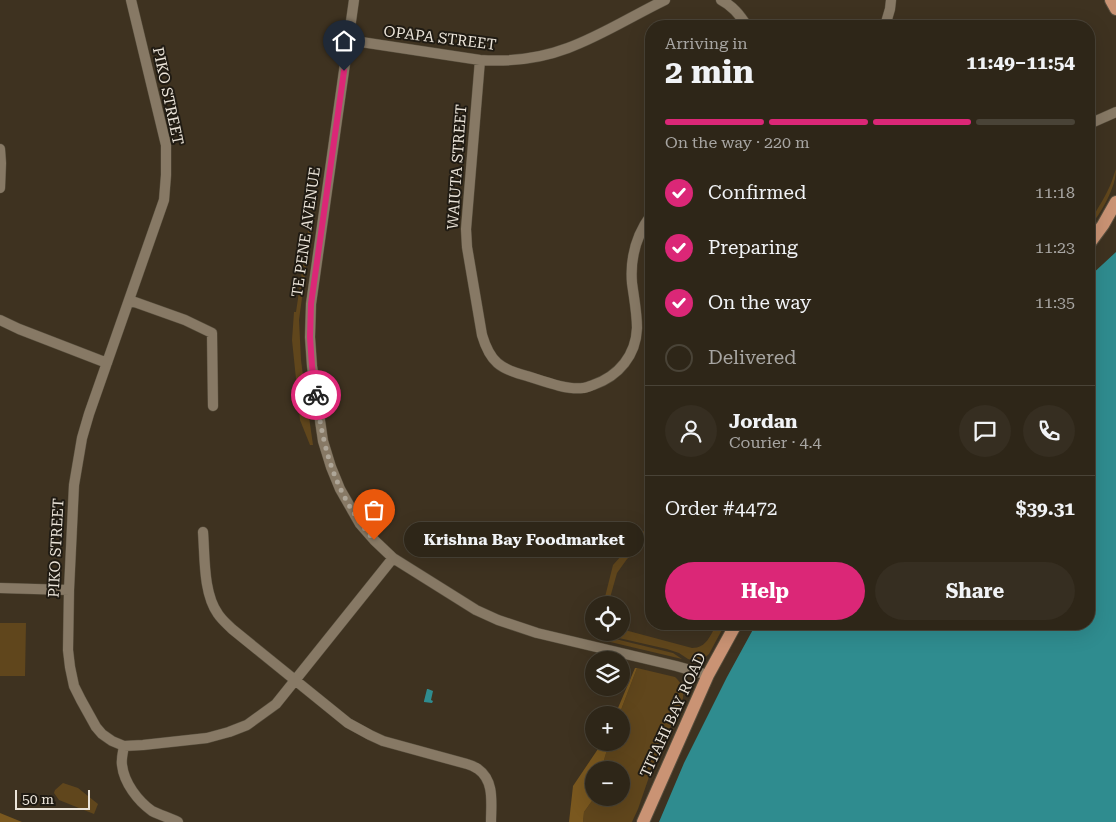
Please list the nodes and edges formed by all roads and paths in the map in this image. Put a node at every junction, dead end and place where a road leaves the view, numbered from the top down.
1 (131, 0) edge
2 (354, 0) edge
3 (665, 0) edge
4 (721, 0) edge
5 (891, 0) edge
6 (1111, 0) edge
7 (1116, 9) edge
8 (743, 20) edge
9 (887, 20) edge
10 (348, 40) junction
11 (480, 60) junction
12 (1116, 112) edge
13 (1095, 121) edge
14 (0, 149) edge
15 (0, 188) edge
16 (1116, 202) edge
17 (645, 223) edge
18 (1095, 236) edge
19 (129, 300) junction
20 (0, 320) edge
21 (107, 363) junction
22 (213, 406) dead end
23 (203, 532) dead end
24 (393, 558) junction
25 (0, 588) edge
26 (69, 590) junction
27 (733, 630) edge
28 (708, 675) junction
29 (295, 680) junction
30 (124, 746) junction
31 (178, 822) edge
32 (491, 822) edge
33 (643, 822) edge

1 - 19 street, PIKO STREET
2 - 10 street, TE PENE AVENUE
3 - 11 street, OPAPA STREET
4 - 8 street
5 - 9 street
6 - 7 main road
10 - 11 street, OPAPA STREET
10 - 24 street, TE PENE AVENUE
11 - 17 street, WAIUTA STREET
12 - 13 street
14 - 15 street
16 - 18 main road
19 - 21 street, PIKO STREET
19 - 22 street
20 - 21 street
21 - 26 street, PIKO STREET
23 - 29 street
24 - 28 street, TE PENE AVENUE
24 - 29 street
25 - 26 street
26 - 30 street, PIKO STREET
27 - 28 main road, TITAHI BAY ROAD
28 - 33 main road, TITAHI BAY ROAD
29 - 30 street
29 - 32 street
30 - 31 street

